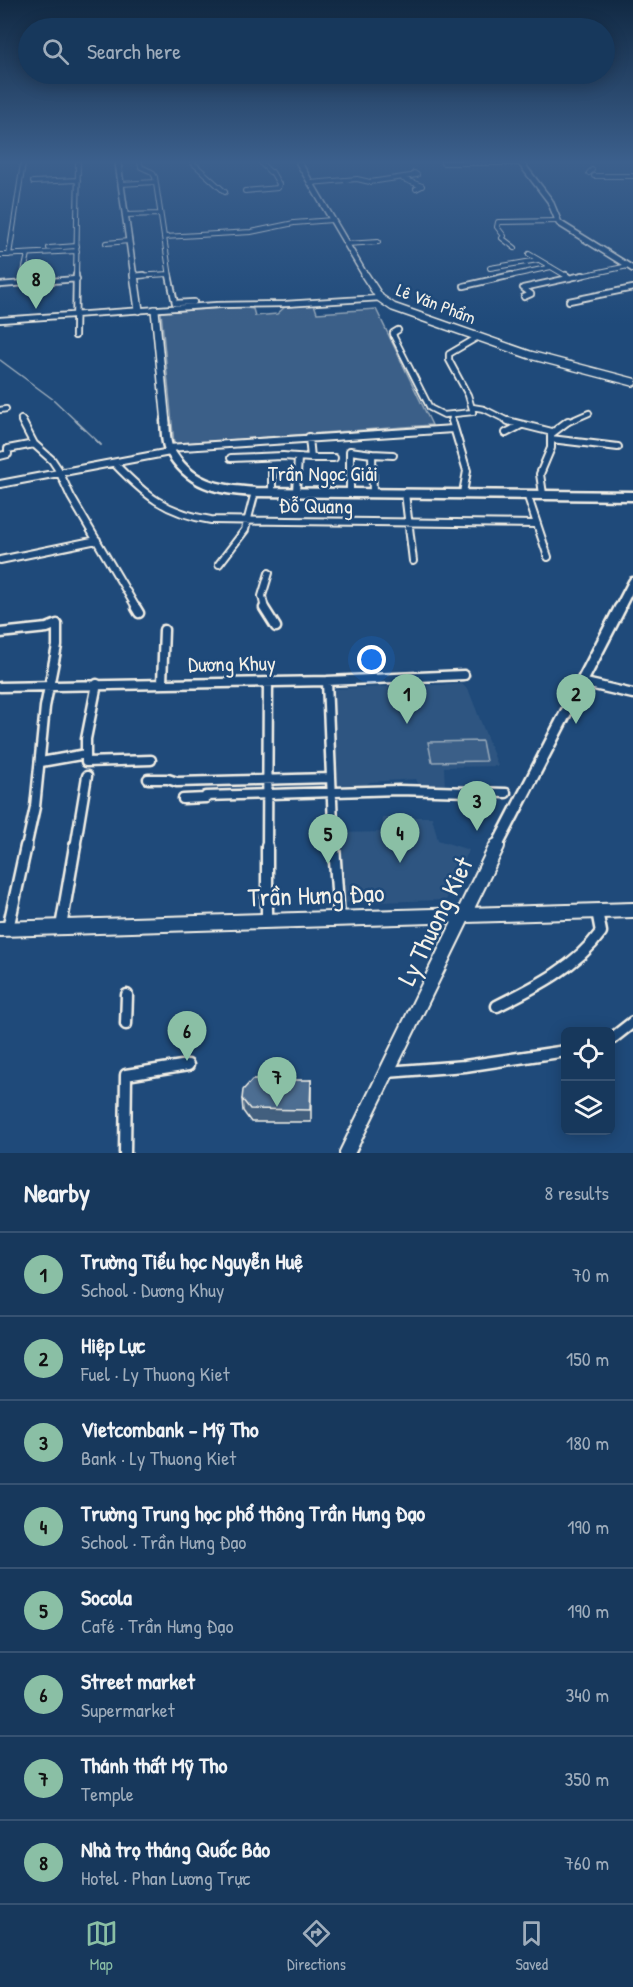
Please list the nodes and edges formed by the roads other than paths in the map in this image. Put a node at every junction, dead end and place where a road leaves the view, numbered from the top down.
1 (15, 217) edge
2 (77, 217) edge
3 (126, 217) edge
4 (160, 217) edge
5 (330, 217) edge
6 (556, 217) edge
7 (332, 220) junction
8 (558, 221) junction
9 (164, 237) junction
10 (129, 241) junction
11 (378, 242) dead end
12 (106, 243) dead end
13 (346, 244) junction
14 (49, 248) dead end
15 (515, 248) dead end
16 (77, 249) junction
17 (28, 254) junction
18 (0, 255) edge
19 (9, 255) junction
20 (538, 260) junction
21 (509, 261) dead end
22 (551, 267) junction
23 (490, 268) dead end
24 (630, 268) edge
25 (169, 274) junction
26 (135, 276) junction
27 (570, 278) junction
28 (77, 279) junction
29 (22, 284) junction
30 (0, 285) edge
31 (464, 286) dead end
32 (633, 288) edge
33 (380, 297) junction
34 (524, 297) dead end
35 (569, 301) dead end
36 (196, 307) junction
37 (154, 309) junction
38 (139, 310) junction
39 (77, 314) junction
40 (0, 320) edge
41 (398, 330) dead end
42 (75, 336) dead end
43 (478, 337) junction
44 (633, 382) edge
45 (472, 407) junction
46 (589, 413) dead end
47 (452, 415) junction
48 (21, 418) dead end
49 (521, 425) junction
50 (453, 429) junction
51 (552, 432) junction
52 (506, 433) dead end
53 (309, 437) junction
54 (551, 439) junction
55 (256, 441) junction
56 (34, 444) junction
57 (618, 447) dead end
58 (169, 450) junction
59 (372, 454) junction
60 (393, 454) dead end
61 (0, 456) edge
62 (257, 457) junction
63 (298, 458) junction
64 (311, 458) junction
65 (334, 458) dead end
66 (231, 459) dead end
67 (114, 463) junction
68 (272, 471) dead end
69 (60, 473) junction
70 (0, 484) edge
71 (255, 492) junction
72 (272, 492) junction
73 (296, 492) junction
74 (350, 492) junction
75 (373, 493) junction
76 (405, 493) junction
77 (464, 493) junction
78 (527, 494) junction
79 (543, 494) junction
80 (633, 496) edge
81 (249, 522) junction
82 (408, 524) junction
83 (536, 524) junction
84 (97, 540) junction
85 (548, 557) dead end
86 (0, 560) edge
87 (413, 561) dead end
88 (219, 564) dead end
89 (269, 573) dead end
90 (632, 586) edge
91 (140, 613) dead end
92 (276, 627) dead end
93 (165, 630) dead end
94 (0, 633) edge
95 (464, 675) dead end
96 (327, 681) junction
97 (268, 682) junction
98 (581, 682) junction
99 (162, 683) junction
100 (97, 684) junction
101 (49, 686) junction
102 (0, 687) edge
103 (633, 694) edge
104 (86, 754) junction
105 (151, 760) dead end
106 (41, 762) junction
107 (87, 776) dead end
108 (330, 778) junction
109 (148, 779) dead end
110 (267, 779) junction
111 (330, 791) junction
112 (506, 793) dead end
113 (267, 795) junction
114 (183, 799) dead end
115 (633, 910) edge
116 (597, 911) junction
117 (462, 915) junction
118 (339, 919) junction
119 (267, 920) junction
120 (61, 927) junction
121 (4, 929) edge
122 (127, 995) dead end
123 (497, 1006) dead end
124 (633, 1022) edge
125 (126, 1024) dead end
126 (615, 1036) edge
127 (561, 1052) edge
128 (188, 1065) dead end
129 (387, 1072) junction
130 (125, 1153) edge
131 (347, 1153) edge

1 - 19 street
2 - 16 street
3 - 10 street
4 - 9 street
5 - 7 street, Lê Văn Phẩm
6 - 8 street
7 - 9 street
7 - 13 street, Lê Văn Phẩm
8 - 15 street
8 - 24 street
9 - 25 street
10 - 12 street
10 - 26 street
11 - 13 street
13 - 33 street, Lê Văn Phẩm
14 - 16 street
16 - 17 street
16 - 28 street
17 - 19 street
17 - 29 street
18 - 19 street
20 - 21 street
20 - 22 street
20 - 23 street
22 - 27 street
22 - 31 street
24 - 27 street
25 - 26 street
25 - 36 street
26 - 38 street
27 - 34 street
28 - 29 street
28 - 39 street
29 - 30 street
32 - 35 street
33 - 36 street
33 - 43 street, Lê Văn Phẩm
36 - 37 street
37 - 38 street
37 - 58 street
38 - 39 street
39 - 40 street
39 - 42 street
41 - 47 street
43 - 44 street, Lê Văn Phẩm
43 - 45 street
45 - 47 street
45 - 49 street
46 - 51 street
47 - 50 street
48 - 56 street
49 - 51 street
49 - 52 street
50 - 53 street
50 - 77 street
51 - 54 street
53 - 55 street
53 - 64 street
54 - 57 street
54 - 79 street
55 - 58 street
55 - 62 street
56 - 61 street
56 - 69 street
58 - 67 street
58 - 71 street, Trần Ngọc Giải
59 - 60 street
59 - 74 street
59 - 75 street
62 - 63 street
62 - 66 street
63 - 64 street
63 - 73 street
64 - 65 street
67 - 69 street
67 - 81 street, Đỗ Quang
68 - 72 street
69 - 70 street
69 - 84 street
71 - 72 street, Trần Ngọc Giải
71 - 81 street
72 - 73 street, Trần Ngọc Giải
73 - 74 street, Trần Ngọc Giải
74 - 75 street, Trần Ngọc Giải
75 - 76 street, Trần Ngọc Giải
76 - 77 street, Trần Ngọc Giải
76 - 82 street
77 - 78 street, Trần Ngọc Giải
78 - 79 street, Trần Ngọc Giải
78 - 83 street
79 - 80 street, Trần Ngọc Giải
81 - 82 street, Đỗ Quang
81 - 88 street
82 - 83 street, Đỗ Quang
82 - 87 street
83 - 85 street
84 - 86 street
84 - 91 street
89 - 92 street
90 - 98 street, Ly Thuong Kiet
93 - 99 street
94 - 101 street
95 - 96 street, Dương Khuy
96 - 97 street, Dương Khuy
96 - 108 street
97 - 99 street, Dương Khuy
97 - 110 street
98 - 103 street
98 - 117 street, Ly Thuong Kiet
99 - 100 street, Dương Khuy
100 - 101 street, Dương Khuy
100 - 104 street
101 - 102 street, Dương Khuy
101 - 106 street
104 - 105 street
104 - 106 street
106 - 121 street
107 - 120 street
108 - 110 street
108 - 111 street
109 - 110 street
110 - 113 street
111 - 112 street
111 - 113 street
111 - 118 street
113 - 114 street
113 - 119 street
115 - 116 street, Trần Hưng Đạo
116 - 117 street, Trần Hưng Đạo
116 - 123 street
117 - 118 street, Trần Hưng Đạo
117 - 129 street, Ly Thuong Kiet
118 - 119 street, Trần Hưng Đạo
119 - 120 street, Trần Hưng Đạo
120 - 121 street, Trần Hưng Đạo
122 - 125 street
124 - 126 street
127 - 129 street
128 - 130 street
129 - 131 street, Ly Thuong Kiet

